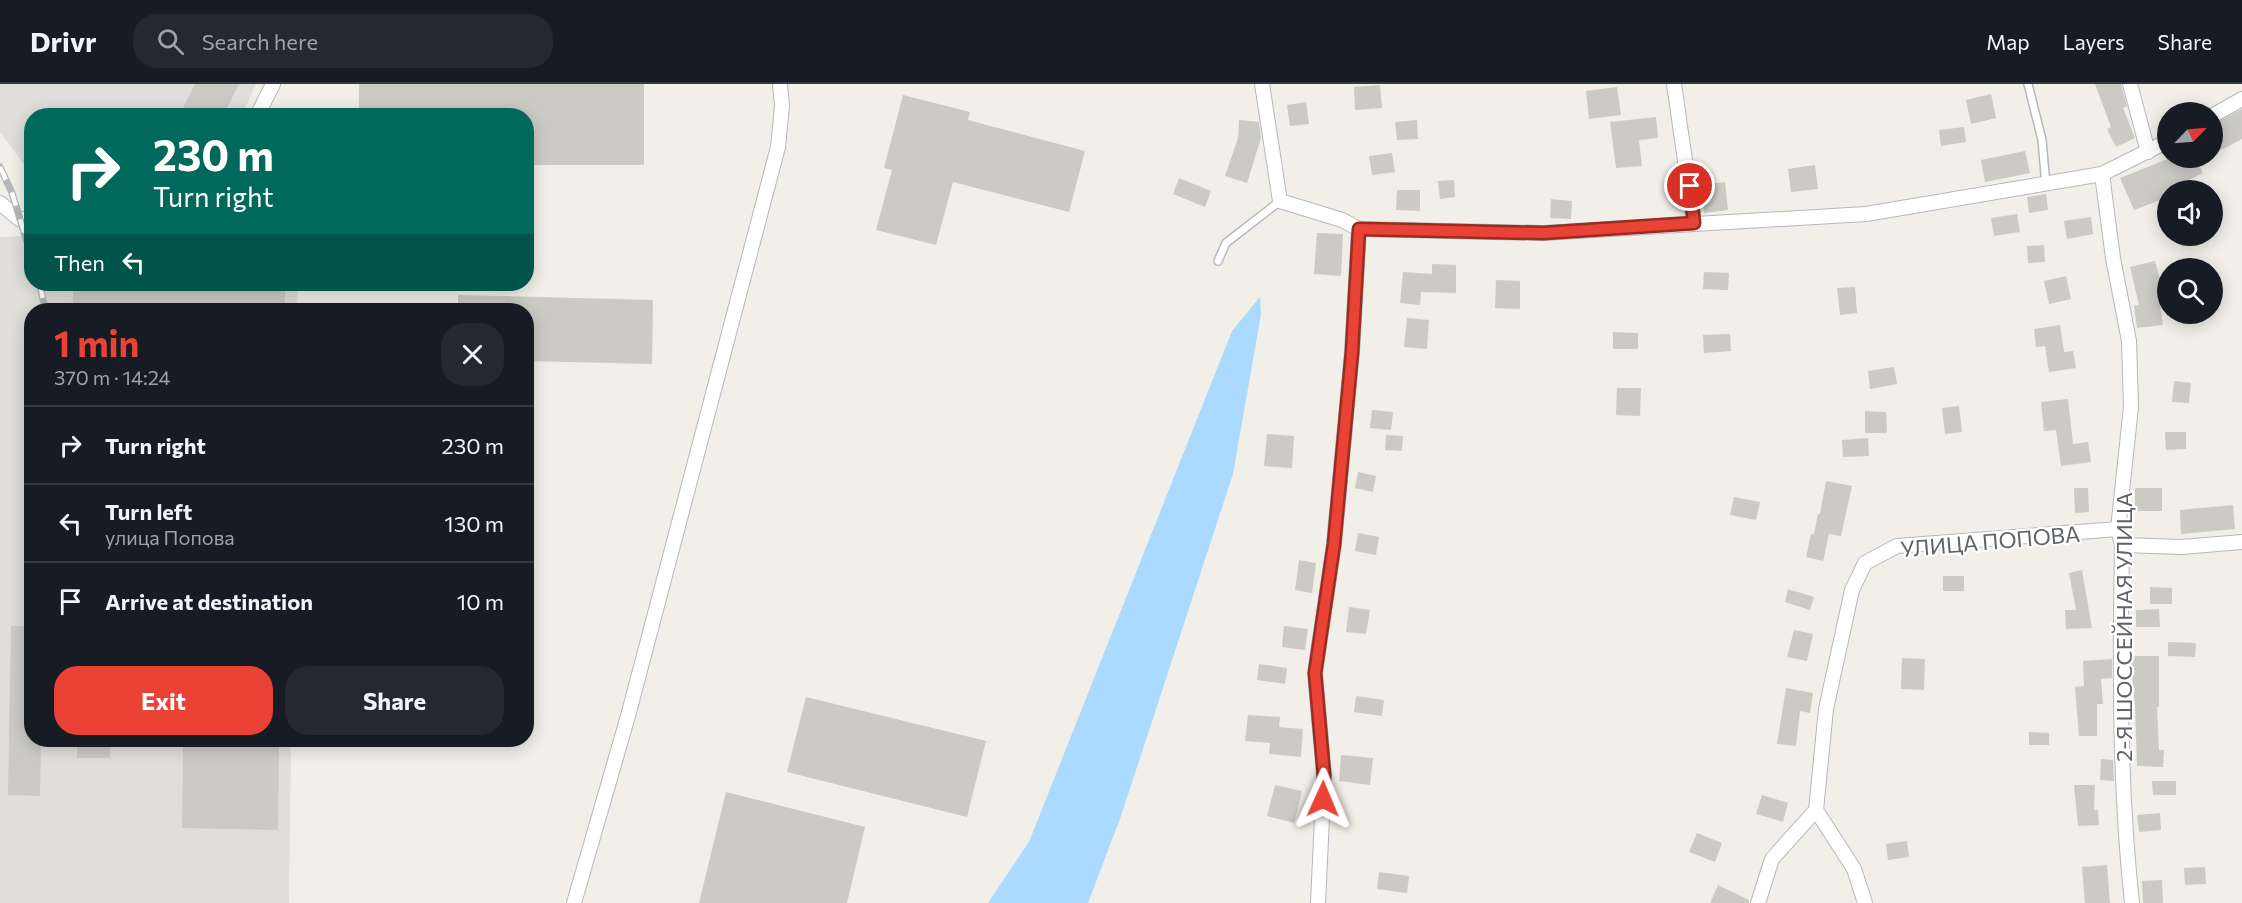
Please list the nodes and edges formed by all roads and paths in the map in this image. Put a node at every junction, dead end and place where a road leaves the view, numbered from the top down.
1 (273, 84) edge
2 (780, 84) edge
3 (1262, 84) edge
4 (1674, 84) edge
5 (2028, 84) edge
6 (2130, 84) edge
7 (2242, 99) edge
8 (261, 108) edge
9 (2223, 110) edge
10 (2157, 147) edge
11 (2148, 152) junction
12 (2102, 174) junction
13 (2046, 185) junction
14 (1280, 201) junction
15 (0, 203) edge
16 (24, 219) edge
17 (1694, 223) junction
18 (1359, 229) junction
19 (1218, 261) dead end
20 (2118, 529) junction
21 (2242, 542) edge
22 (2122, 545) junction
23 (1816, 810) junction
24 (574, 903) edge
25 (1318, 903) edge
26 (1758, 903) edge
27 (1865, 903) edge
28 (2132, 903) edge

1 - 8 street
2 - 24 street
3 - 14 street
4 - 17 street
5 - 13 lane
6 - 11 street
7 - 9 street
10 - 11 street
11 - 12 street
12 - 13 street
12 - 20 street, 2-Я ШОССЕЙНАЯ УЛИЦА
13 - 17 street
14 - 18 street
14 - 19 lane
15 - 16 street
17 - 18 street
18 - 25 street
20 - 22 street, 2-Я ШОССЕЙНАЯ УЛИЦА
20 - 23 street, УЛИЦА ПОПОВА
21 - 22 street
22 - 28 street, 2-Я ШОССЕЙНАЯ УЛИЦА
23 - 26 street
23 - 27 street

